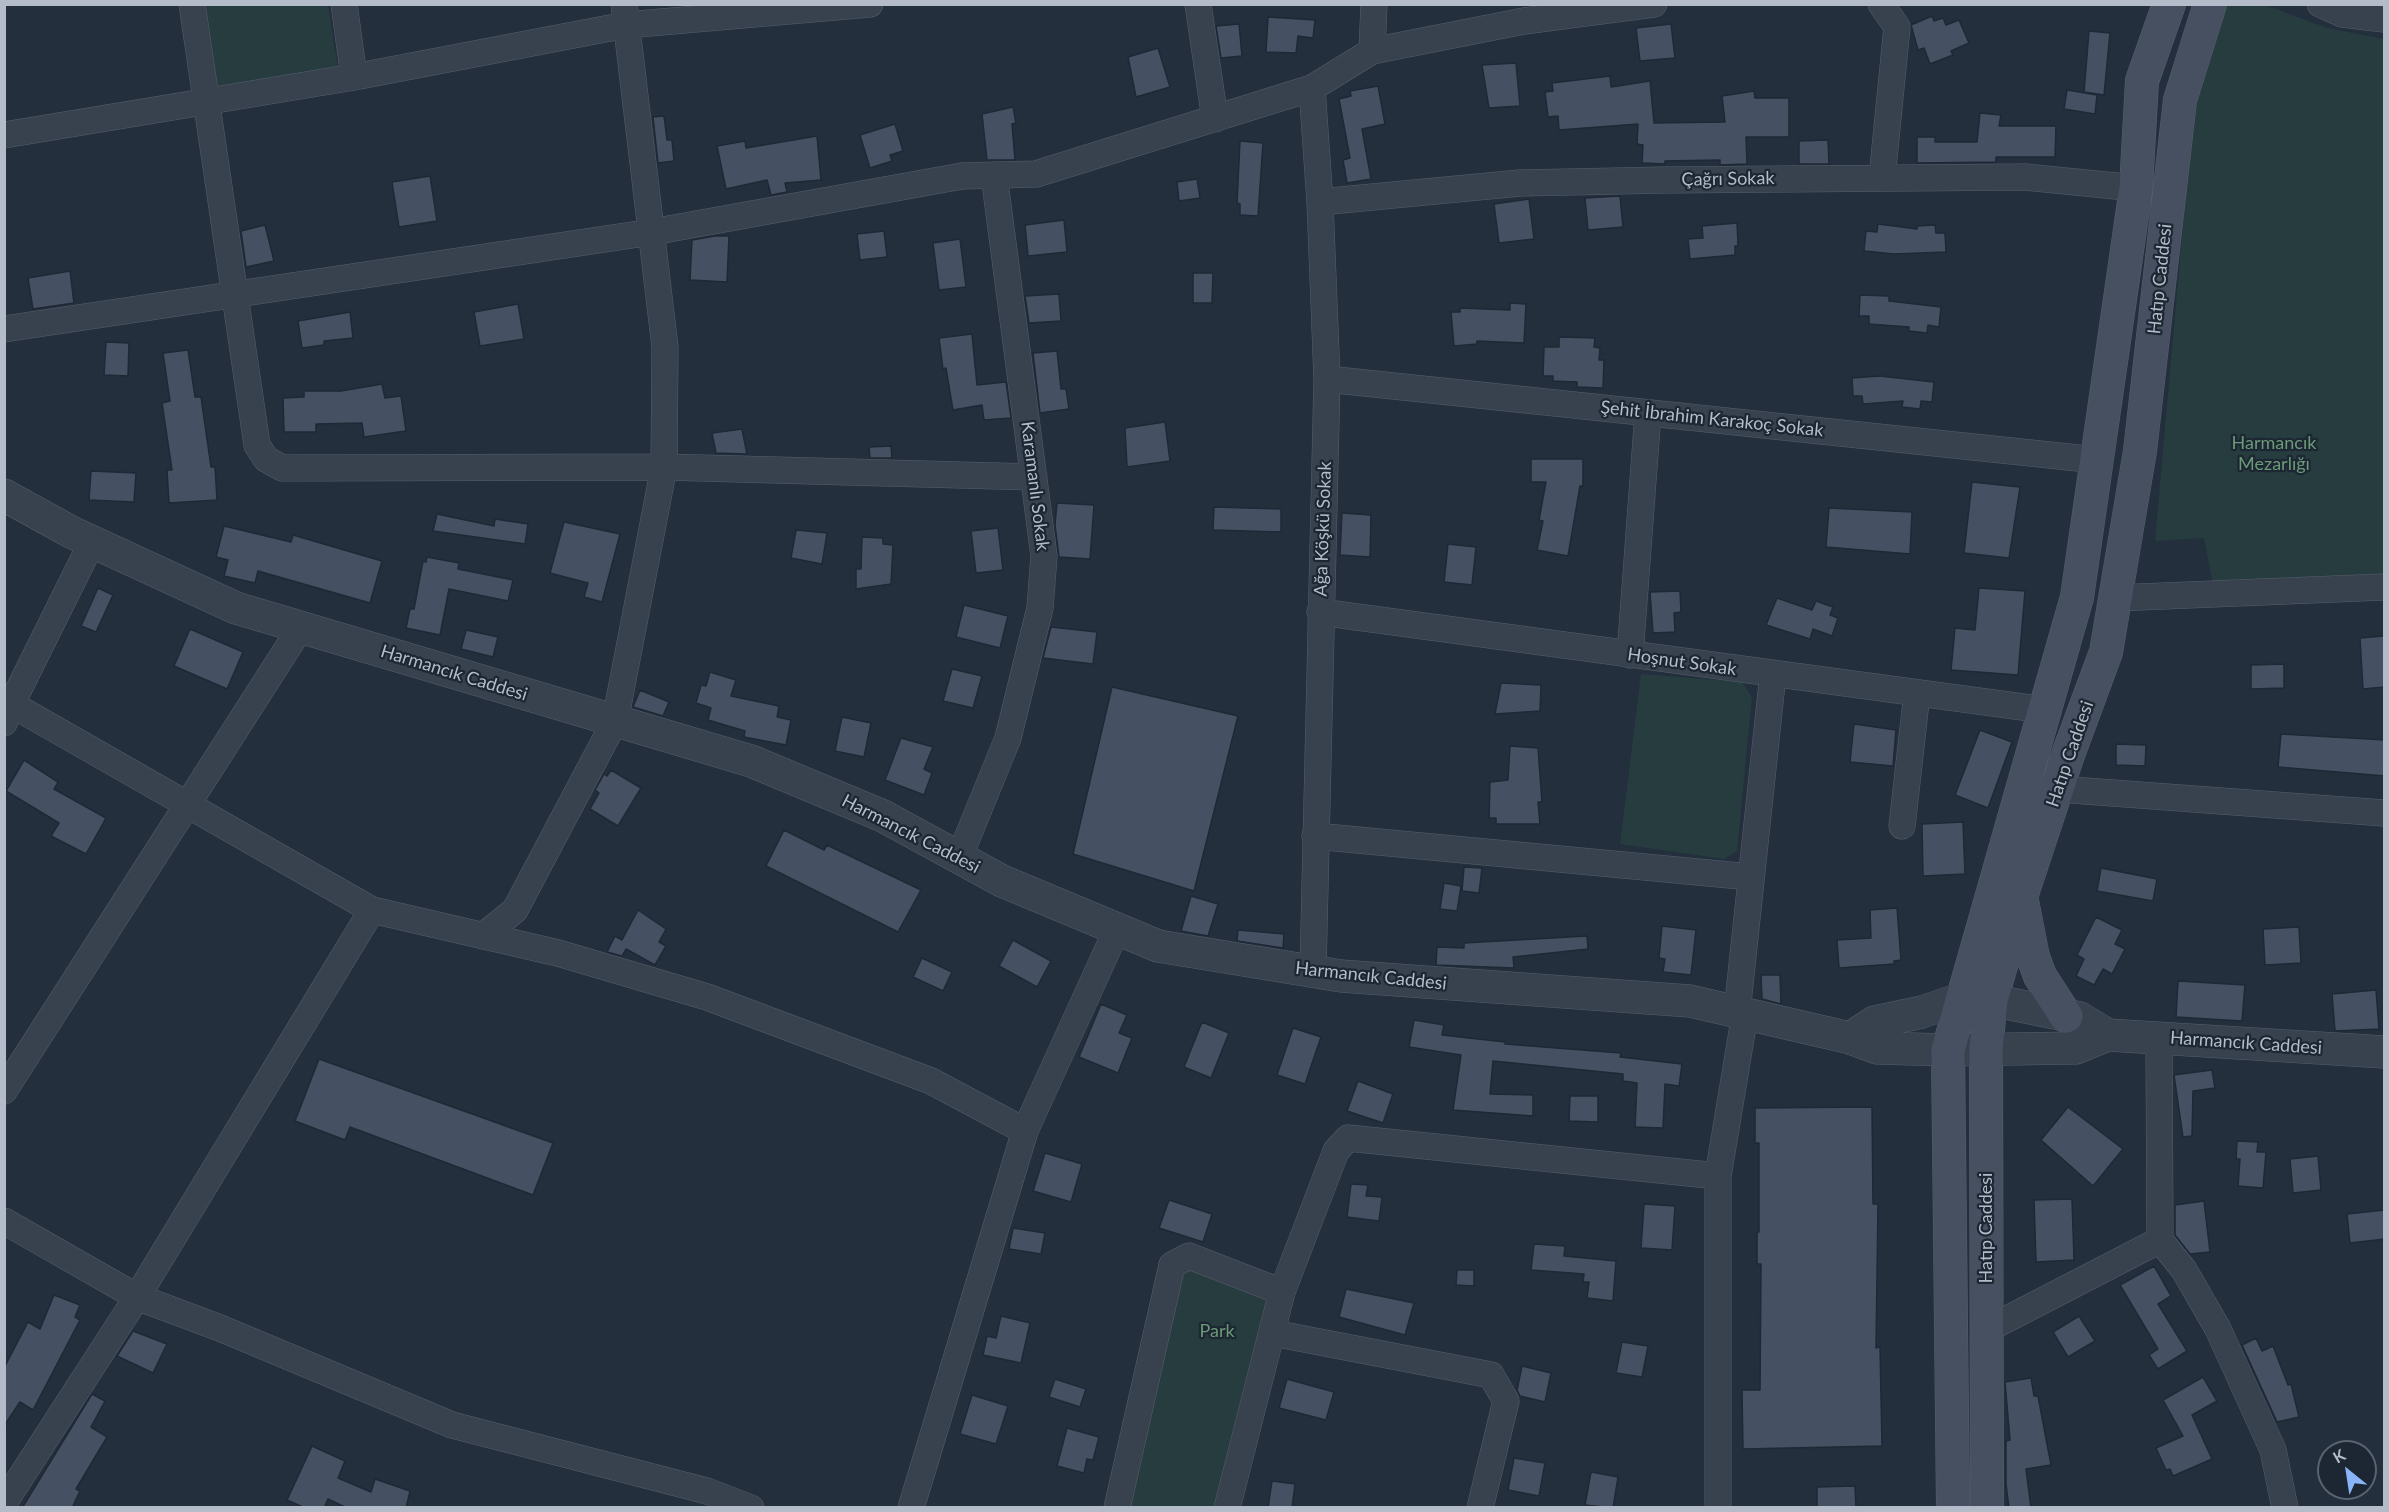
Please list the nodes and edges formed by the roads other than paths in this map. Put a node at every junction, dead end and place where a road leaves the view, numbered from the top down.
1 (192, 4) edge
2 (344, 4) edge
3 (870, 4) edge
4 (1198, 4) edge
5 (1374, 4) edge
6 (1654, 4) edge
7 (1881, 4) edge
8 (2169, 4) edge
9 (2210, 4) edge
10 (2320, 4) edge
11 (1601, 8) edge
12 (1524, 13) edge
13 (625, 15) edge
14 (2385, 19) edge
15 (1371, 51) junction
16 (354, 77) junction
17 (1312, 88) junction
18 (207, 102) junction
19 (1215, 118) junction
20 (4, 135) edge
21 (994, 176) junction
22 (1882, 178) junction
23 (2136, 188) junction
24 (1320, 202) junction
25 (652, 232) junction
26 (234, 293) junction
27 (4, 329) edge
28 (1327, 379) junction
29 (1648, 413) junction
30 (2097, 459) junction
31 (664, 467) junction
32 (1034, 477) junction
33 (4, 495) edge
34 (92, 542) junction
35 (2385, 587) edge
36 (2115, 598) junction
37 (1320, 612) junction
38 (301, 627) junction
39 (1630, 655) junction
40 (1773, 674) junction
41 (1917, 693) junction
42 (7, 709) edge
43 (2045, 710) junction
44 (615, 721) junction
45 (2058, 789) junction
46 (186, 806) junction
47 (2385, 813) edge
48 (1902, 826) dead end
49 (1315, 836) junction
50 (959, 858) junction
51 (1751, 877) junction
52 (2021, 897) junction
53 (372, 910) junction
54 (1117, 929) junction
55 (483, 936) junction
56 (1313, 971) junction
57 (1977, 999) junction
58 (1741, 1013) junction
59 (2066, 1016) junction
60 (2108, 1035) junction
61 (1850, 1038) junction
62 (2158, 1038) junction
63 (1986, 1048) junction
64 (1948, 1050) junction
65 (2385, 1052) edge
66 (8, 1077) edge
67 (1025, 1131) junction
68 (1718, 1176) junction
69 (4, 1221) edge
70 (2160, 1240) junction
71 (1282, 1292) junction
72 (137, 1298) junction
73 (1986, 1330) junction
74 (1273, 1333) junction
75 (4, 1503) edge
76 (1487, 1506) edge
77 (751, 1508) edge
78 (911, 1508) edge
79 (1117, 1508) edge
80 (1227, 1508) edge
81 (1718, 1508) edge
82 (1953, 1508) edge
83 (1987, 1508) edge
84 (2285, 1508) edge

1 - 18 street
2 - 16 street
3 - 13 street
4 - 19 street
5 - 15 street
6 - 11 street
7 - 22 street
8 - 23 main road, Hatıp Caddesi
9 - 36 main road, Hatıp Caddesi
10 - 14 street
11 - 12 street
12 - 15 street
13 - 16 street
13 - 25 street
15 - 17 street
16 - 18 street
17 - 19 street
17 - 24 street, Ağa Köşkü Sokak
18 - 20 street
18 - 26 street
19 - 21 street
21 - 25 street
21 - 32 street, Karamanlı Sokak
22 - 23 street, Çağrı Sokak
22 - 24 street, Çağrı Sokak
23 - 30 main road, Hatıp Caddesi
24 - 28 street, Ağa Köşkü Sokak
25 - 26 street
25 - 31 street
26 - 27 street
26 - 31 street
28 - 29 street, Şehit İbrahim Karakoç Sokak
28 - 37 street, Ağa Köşkü Sokak
29 - 30 street, Şehit İbrahim Karakoç Sokak
29 - 39 street
30 - 43 main road, Hatıp Caddesi
31 - 32 street
31 - 44 street
32 - 50 street, Karamanlı Sokak
33 - 34 street, Harmancık Caddesi
34 - 38 street, Harmancık Caddesi
34 - 42 street
35 - 36 street
36 - 45 main road, Hatıp Caddesi
37 - 39 street, Hoşnut Sokak
37 - 49 street, Ağa Köşkü Sokak
38 - 44 street, Harmancık Caddesi
38 - 46 street
39 - 40 street, Hoşnut Sokak
40 - 41 street, Hoşnut Sokak
40 - 51 street
41 - 43 street, Hoşnut Sokak
41 - 48 street
42 - 46 street
43 - 57 main road, Hatıp Caddesi
44 - 50 street, Harmancık Caddesi
44 - 55 street
45 - 47 street
45 - 52 main road, Hatıp Caddesi
46 - 53 street
46 - 66 street
49 - 51 street
49 - 56 street, Ağa Köşkü Sokak
50 - 54 street, Harmancık Caddesi
51 - 58 street
52 - 57 main road, Hatıp Caddesi
52 - 59 main road
53 - 55 street
53 - 72 street
54 - 56 street, Harmancık Caddesi
54 - 67 street
55 - 67 street
56 - 58 street, Harmancık Caddesi
57 - 59 street
57 - 61 street
57 - 63 main road, Hatıp Caddesi
57 - 64 main road, Hatıp Caddesi
58 - 61 street, Harmancık Caddesi
58 - 68 street
59 - 60 street
60 - 62 street, Harmancık Caddesi
60 - 63 street, Harmancık Caddesi
61 - 64 street, Harmancık Caddesi
62 - 65 street, Harmancık Caddesi
62 - 70 street
63 - 64 street, Harmancık Caddesi
63 - 73 main road, Hatıp Caddesi
64 - 82 main road, Hatıp Caddesi
67 - 78 street
68 - 71 street
68 - 81 street
69 - 72 street
70 - 73 street
70 - 84 street
71 - 74 street
71 - 79 street
72 - 75 street
72 - 77 street
73 - 83 main road, Hatıp Caddesi
74 - 76 street
74 - 80 street

